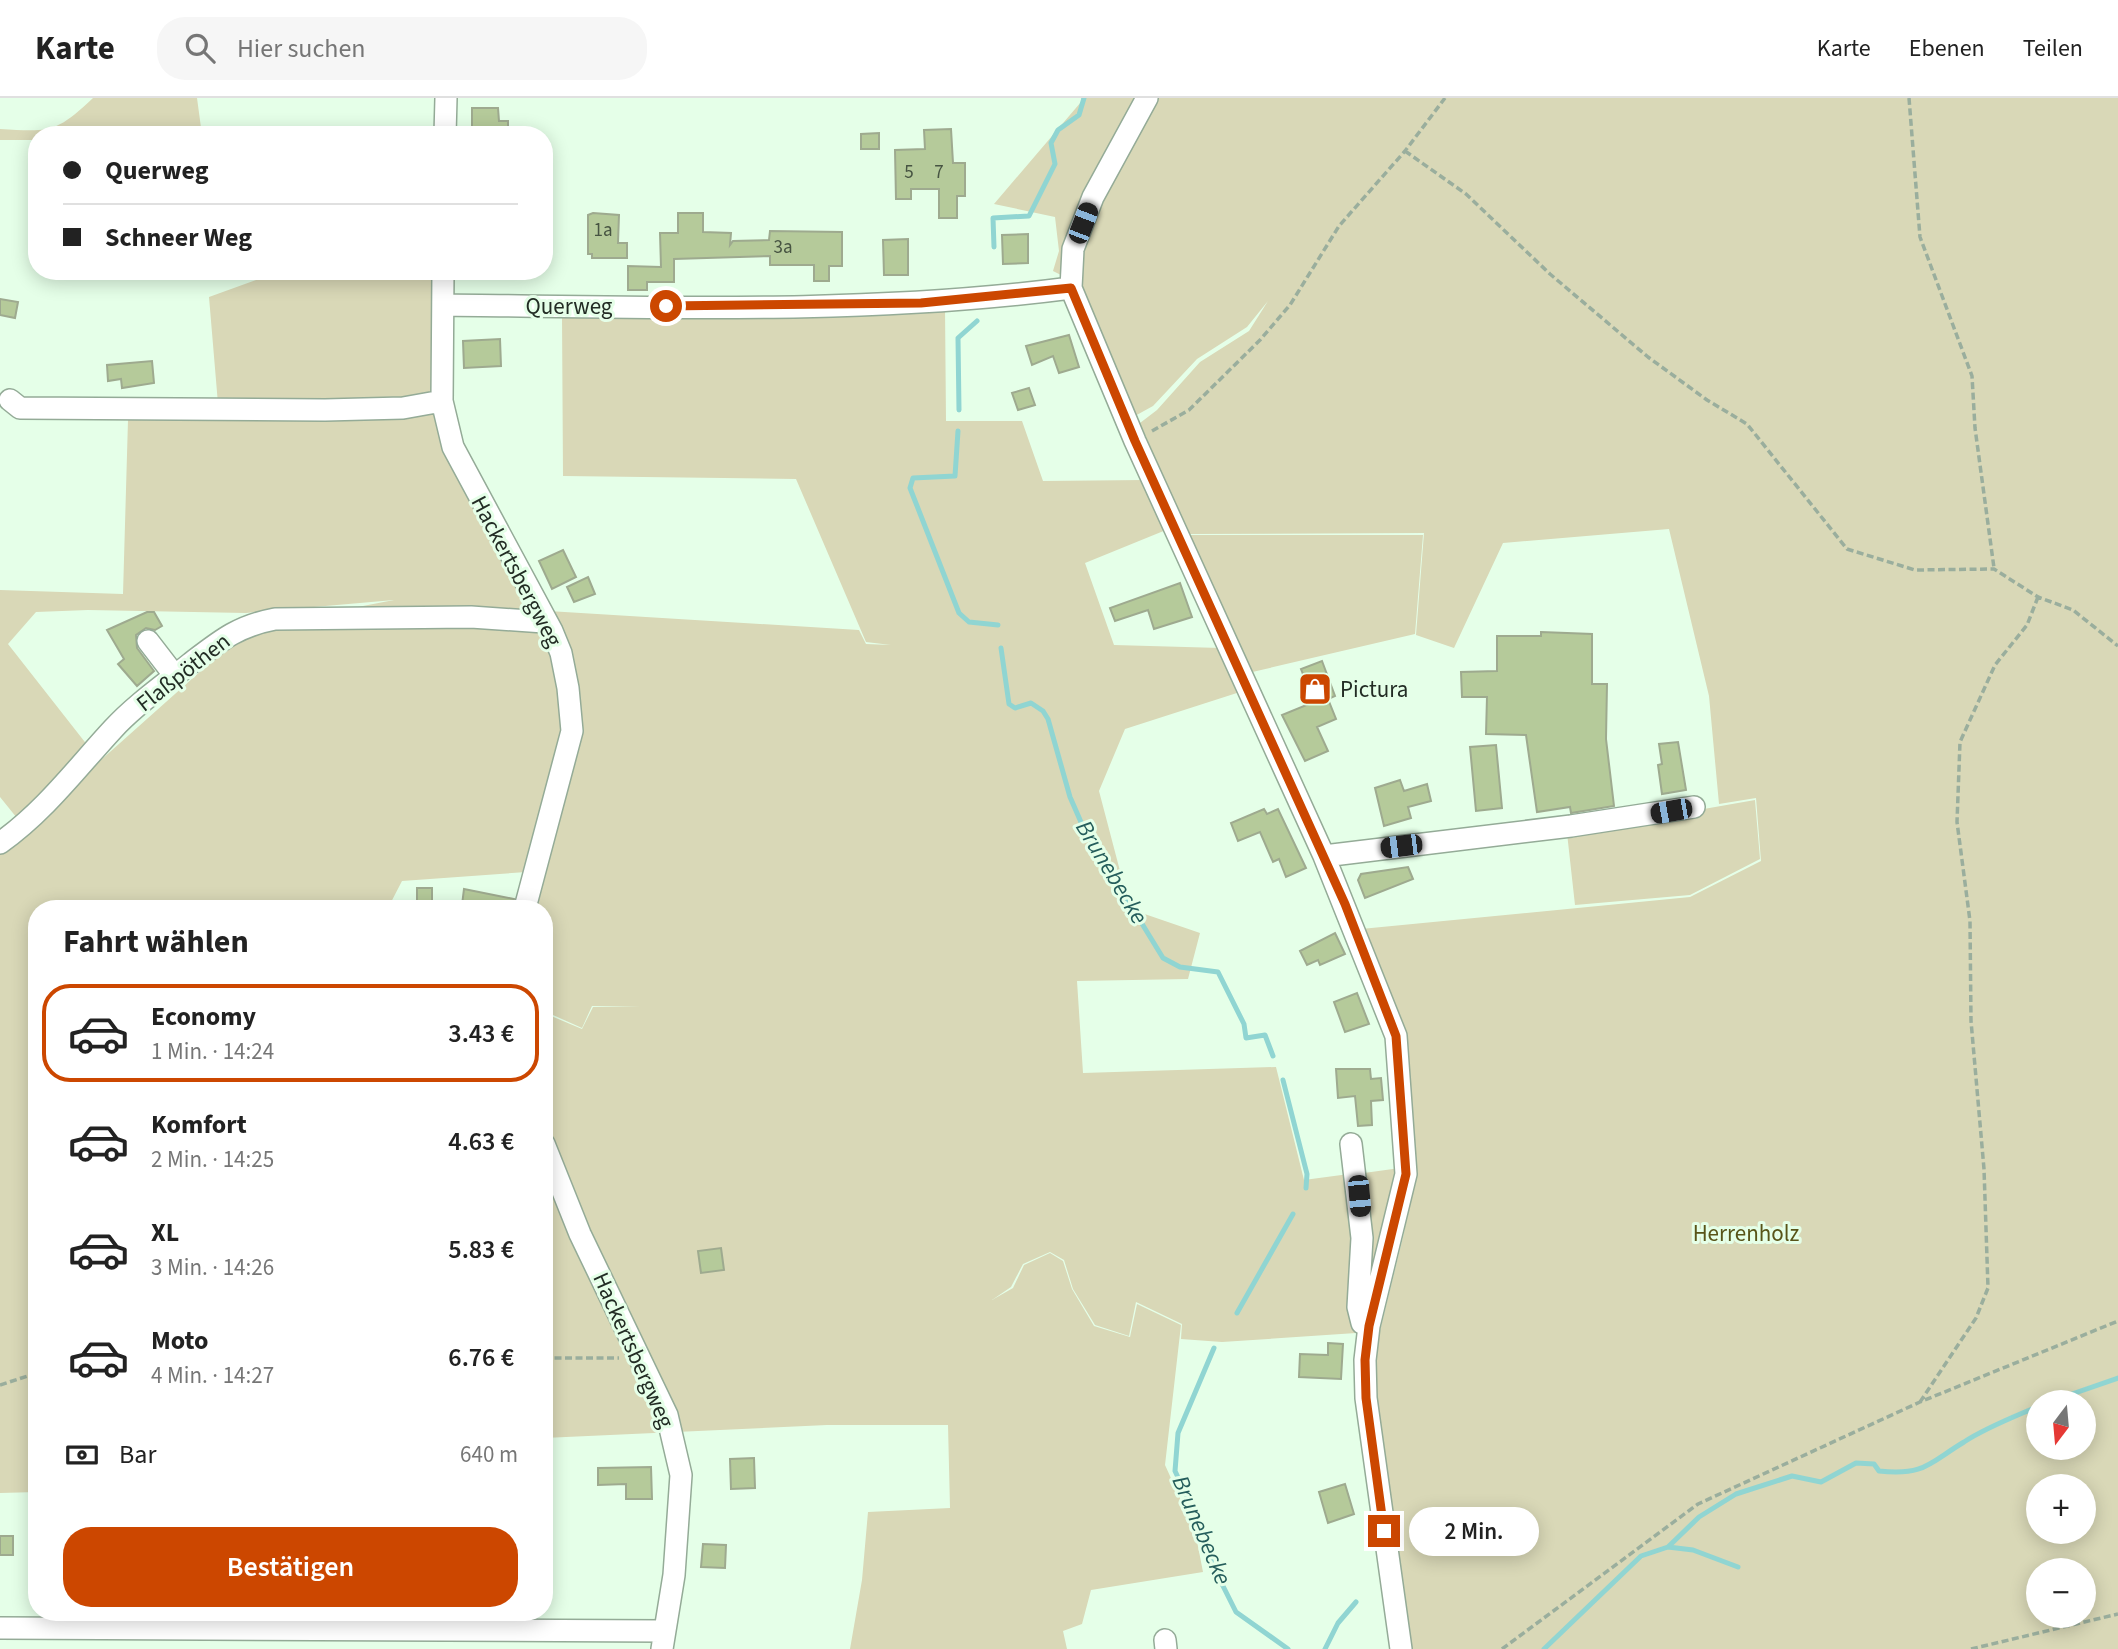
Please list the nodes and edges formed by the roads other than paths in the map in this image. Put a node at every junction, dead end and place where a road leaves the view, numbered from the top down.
1 (446, 98) edge
2 (1147, 98) edge
3 (445, 126) edge
4 (443, 280) edge
5 (1071, 288) junction
6 (443, 305) junction
7 (10, 400) dead end
8 (442, 401) junction
9 (544, 622) junction
10 (148, 641) dead end
11 (175, 676) junction
12 (1694, 807) dead end
13 (0, 843) edge
14 (1324, 856) junction
15 (527, 900) edge
16 (1351, 1144) dead end
17 (553, 1166) edge
18 (1369, 1326) junction
19 (0, 1629) edge
20 (663, 1640) edge
21 (1401, 1649) edge

1 - 3 street
2 - 5 street
4 - 6 street, Hackertsbergweg
5 - 6 street, Querweg
5 - 14 street
6 - 8 street, Hackertsbergweg
7 - 8 street
8 - 9 street, Hackertsbergweg
9 - 11 street, Flaßpöthen
9 - 15 street, Hackertsbergweg
10 - 11 street
11 - 13 street, Flaßpöthen
12 - 14 street
14 - 18 street
16 - 18 street
17 - 20 street, Hackertsbergweg
18 - 21 street
19 - 20 street

